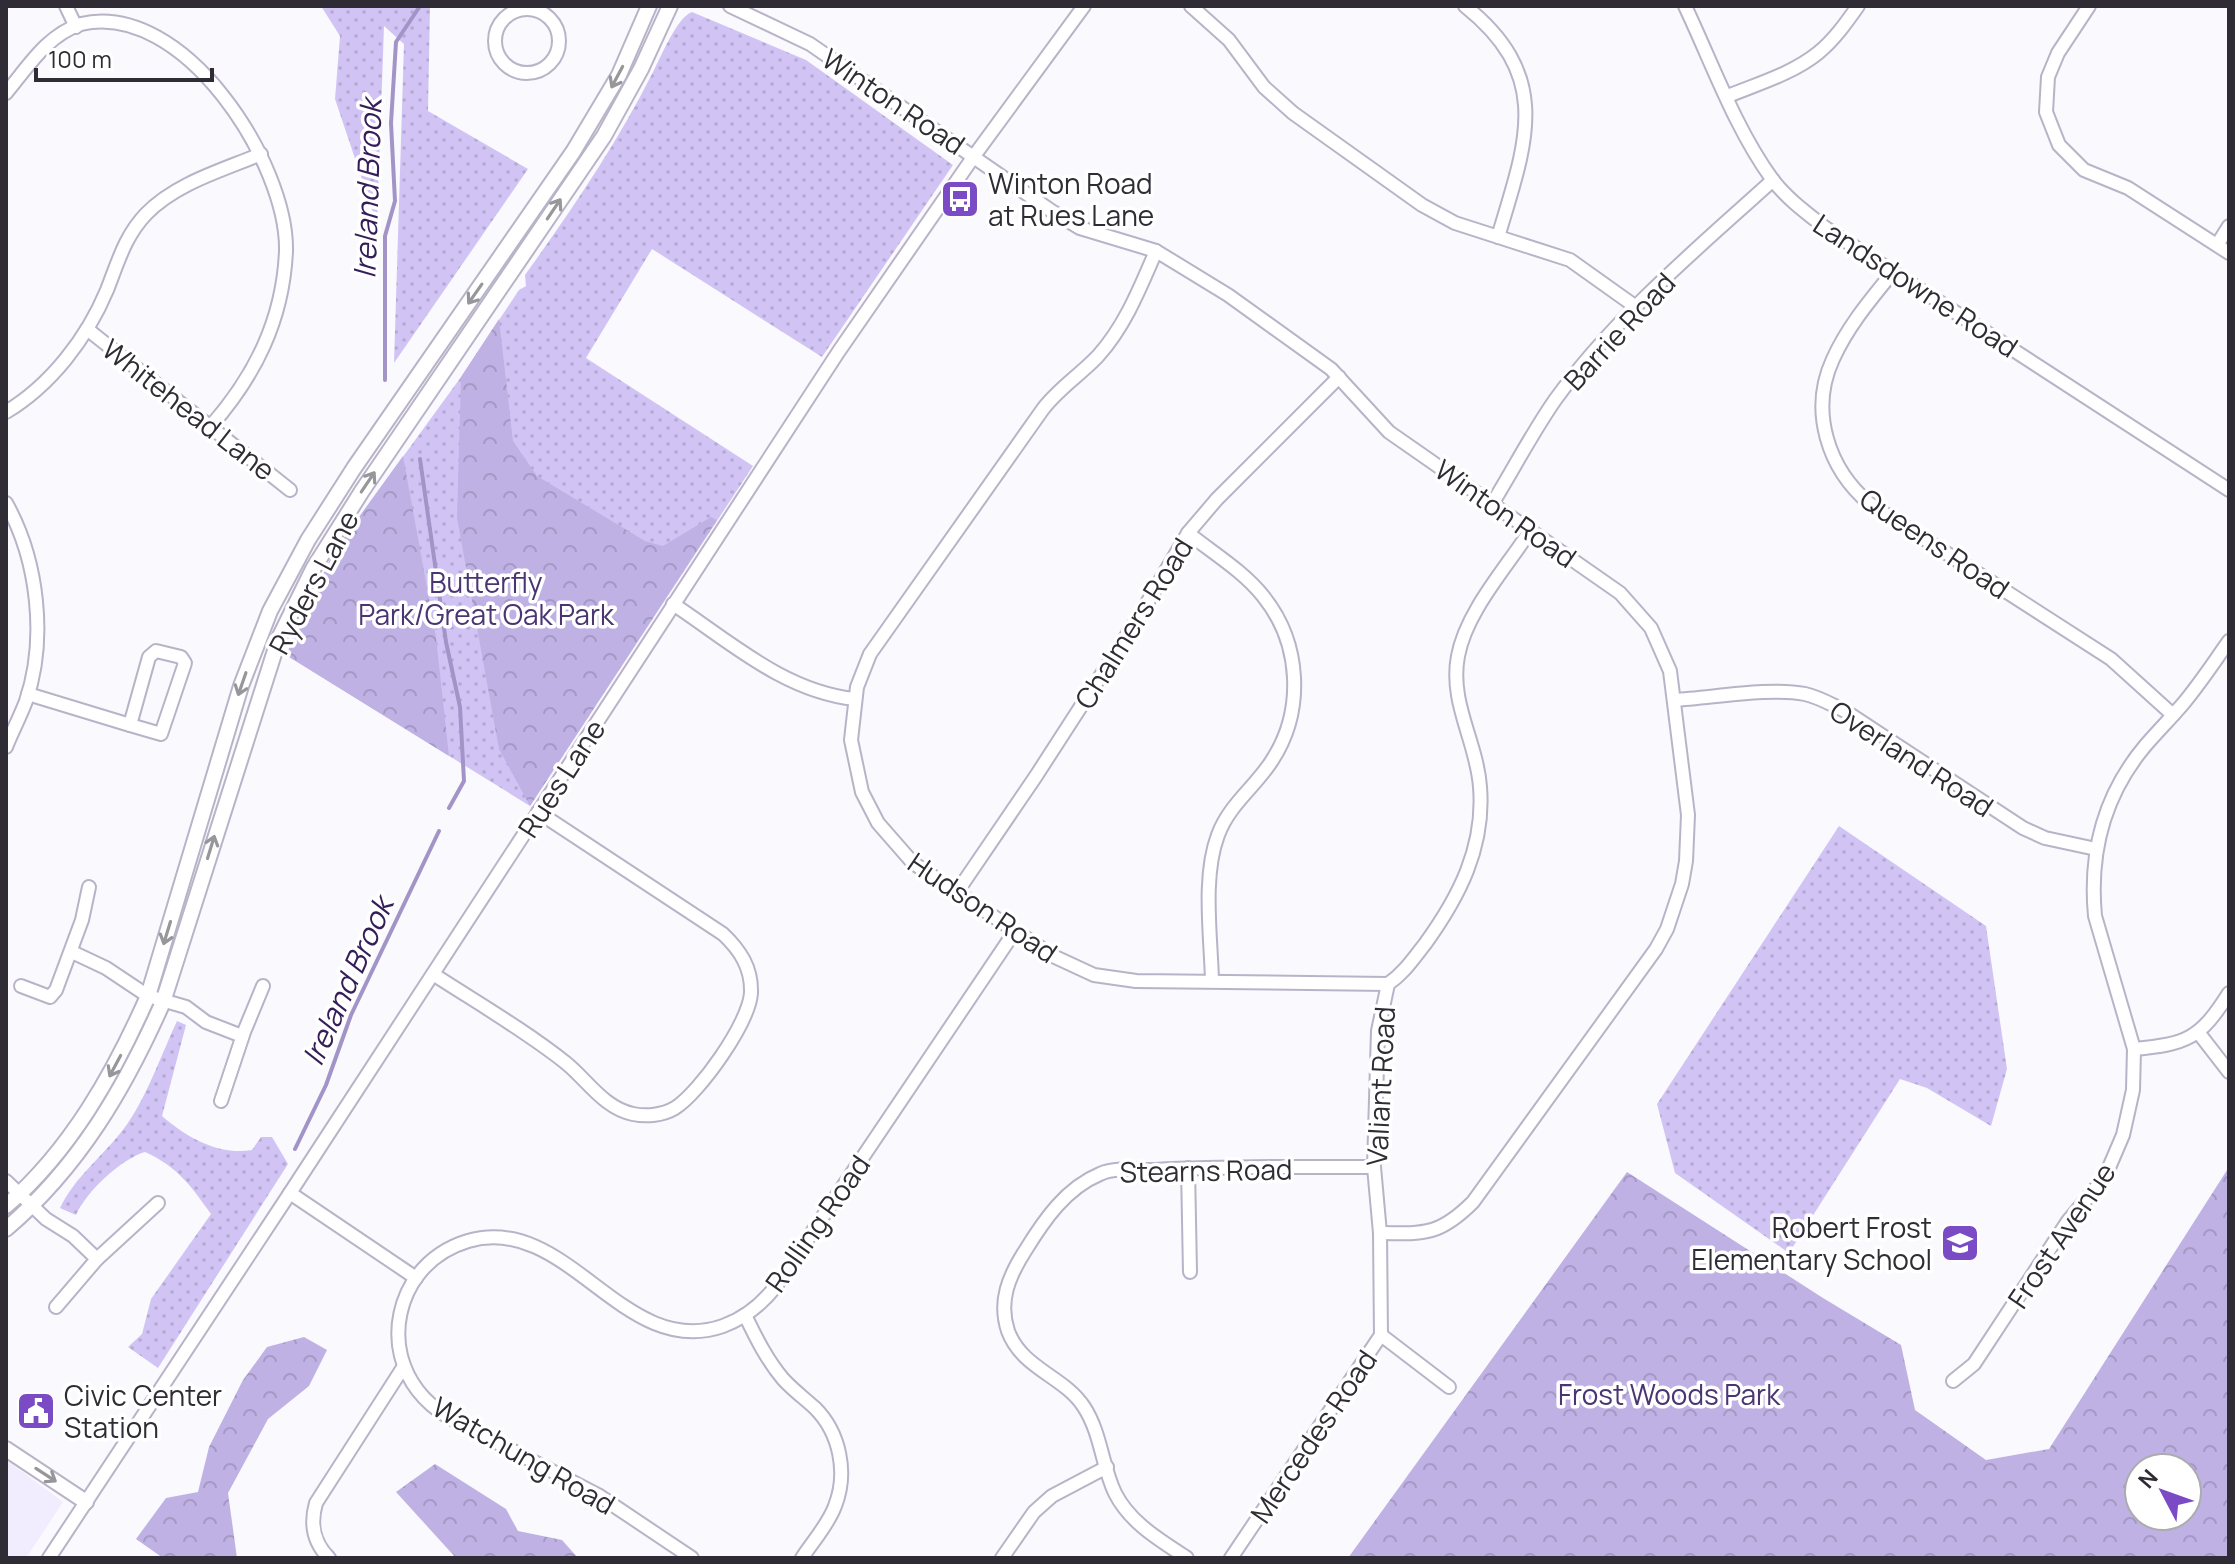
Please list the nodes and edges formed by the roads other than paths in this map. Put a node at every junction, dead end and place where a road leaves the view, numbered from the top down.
1 (66, 6) edge
2 (649, 6) edge
3 (670, 6) edge
4 (730, 6) edge
5 (1084, 6) edge
6 (1191, 6) edge
7 (1465, 6) edge
8 (1685, 6) edge
9 (1858, 6) edge
10 (2089, 6) edge
11 (529, 8) edge
12 (754, 11) edge
13 (76, 27) junction
14 (6, 93) edge
15 (1728, 96) junction
16 (261, 154) junction
17 (974, 156) junction
18 (1773, 180) junction
19 (2229, 226) edge
20 (1498, 237) junction
21 (2217, 245) junction
22 (1156, 251) junction
23 (2229, 253) edge
24 (1893, 272) junction
25 (1636, 307) junction
26 (87, 329) junction
27 (1339, 377) junction
28 (6, 412) edge
29 (210, 427) junction
30 (290, 490) dead end
31 (2229, 490) edge
32 (6, 503) edge
33 (1492, 504) junction
34 (1530, 531) junction
35 (1188, 533) junction
36 (673, 604) junction
37 (2229, 641) edge
38 (28, 694) junction
39 (855, 699) junction
40 (1674, 700) junction
41 (2173, 715) junction
42 (130, 725) junction
43 (6, 747) edge
44 (538, 812) junction
45 (2096, 849) junction
46 (89, 887) dead end
47 (957, 892) junction
48 (1015, 931) junction
49 (72, 952) junction
50 (433, 974) junction
51 (1212, 981) junction
52 (1388, 984) junction
53 (21, 986) dead end
54 (263, 986) dead end
55 (2229, 993) edge
56 (148, 996) junction
57 (163, 1002) junction
58 (2198, 1032) junction
59 (242, 1036) junction
60 (2134, 1049) junction
61 (2229, 1072) edge
62 (221, 1101) dead end
63 (1374, 1167) junction
64 (1188, 1168) junction
65 (6, 1181) edge
66 (290, 1193) junction
67 (20, 1194) junction
68 (158, 1203) dead end
69 (6, 1206) edge
70 (32, 1206) junction
71 (6, 1229) edge
72 (1380, 1233) junction
73 (97, 1259) junction
74 (1190, 1272) dead end
75 (416, 1278) junction
76 (56, 1307) dead end
77 (1381, 1309) joint
78 (745, 1315) junction
79 (1381, 1335) junction
80 (404, 1366) junction
81 (1953, 1381) dead end
82 (1449, 1387) dead end
83 (6, 1449) edge
84 (1107, 1467) junction
85 (86, 1502) junction
86 (49, 1558) edge
87 (329, 1558) edge
88 (692, 1558) edge
89 (802, 1558) edge
90 (1002, 1558) edge
91 (1187, 1558) edge
92 (1231, 1558) edge

1 - 13 street
2 -> 56 main road, Ryders Lane
57 -> 3 main road, Ryders Lane
4 - 12 street, Winton Road
5 - 17 street, Rues Lane
6 - 20 street
7 - 20 street
8 - 15 street, Landsdowne Road
9 - 15 street
10 - 21 street
11 - 11 street
12 - 17 street, Winton Road
13 - 14 street
13 - 16 street
15 - 18 street, Landsdowne Road
16 - 26 street
16 - 29 street
17 - 22 street, Winton Road
17 - 36 street, Rues Lane
18 - 24 street, Landsdowne Road
18 - 25 street, Barrie Road
19 - 21 street
20 - 25 street
21 - 23 street
22 - 27 street, Winton Road
22 - 39 street, Hudson Road
24 - 31 street, Landsdowne Road
24 - 41 street, Queens Road
25 - 33 street, Barrie Road
26 - 28 street
26 - 29 street, Whitehead Lane
27 - 33 street, Winton Road
27 - 35 street, Chalmers Road
29 - 30 street, Whitehead Lane
32 - 38 street
33 - 34 street, Winton Road
34 - 40 street, Winton Road
34 - 52 street, Valiant Road
35 - 47 street, Chalmers Road
35 - 51 street
36 - 39 street
36 - 44 street, Rues Lane
37 - 41 street, Frost Avenue
38 - 42 street
38 - 43 street
39 - 47 street, Hudson Road
40 - 45 street, Overland Road
40 - 72 street, Winton Road
41 - 45 street, Frost Avenue
42 - 42 street
44 - 50 street, Rues Lane
44 - 50 street
45 - 60 street, Frost Avenue
46 - 49 street
47 - 48 street, Hudson Road
48 - 51 street, Hudson Road
48 - 78 street, Rolling Road
49 - 53 street
49 - 56 street
50 - 66 street, Rues Lane
51 - 52 street, Hudson Road
52 - 63 street, Valiant Road
54 - 59 street
55 - 58 street
56 - 57 street
56 -> 67 main road, Ryders Lane
57 - 59 street
57 - 70 main road, Ryders Lane
58 - 60 street
58 - 61 street
59 - 62 street
60 - 81 street, Frost Avenue
63 - 64 street, Stearns Road
63 - 72 street, Valiant Road
64 - 74 street
64 - 84 street, Stearns Road
65 - 67 street
66 - 75 street
66 - 85 street, Rues Lane
67 - 69 main road, Ryders Lane
67 - 70 street
68 - 73 street
70 - 71 main road, Ryders Lane
70 - 73 street
72 - 77 street, Valiant Road
73 - 76 street
75 - 78 street, Rolling Road
75 - 80 street, Watchung Road
77 - 79 street, Mercedes Road
78 - 89 street
79 - 82 street
79 - 92 street, Mercedes Road
80 - 87 street
80 - 88 street, Watchung Road
83 -> 85 main road
84 - 90 street
84 - 91 street, Stearns Road
85 - 86 street, Rues Lane

